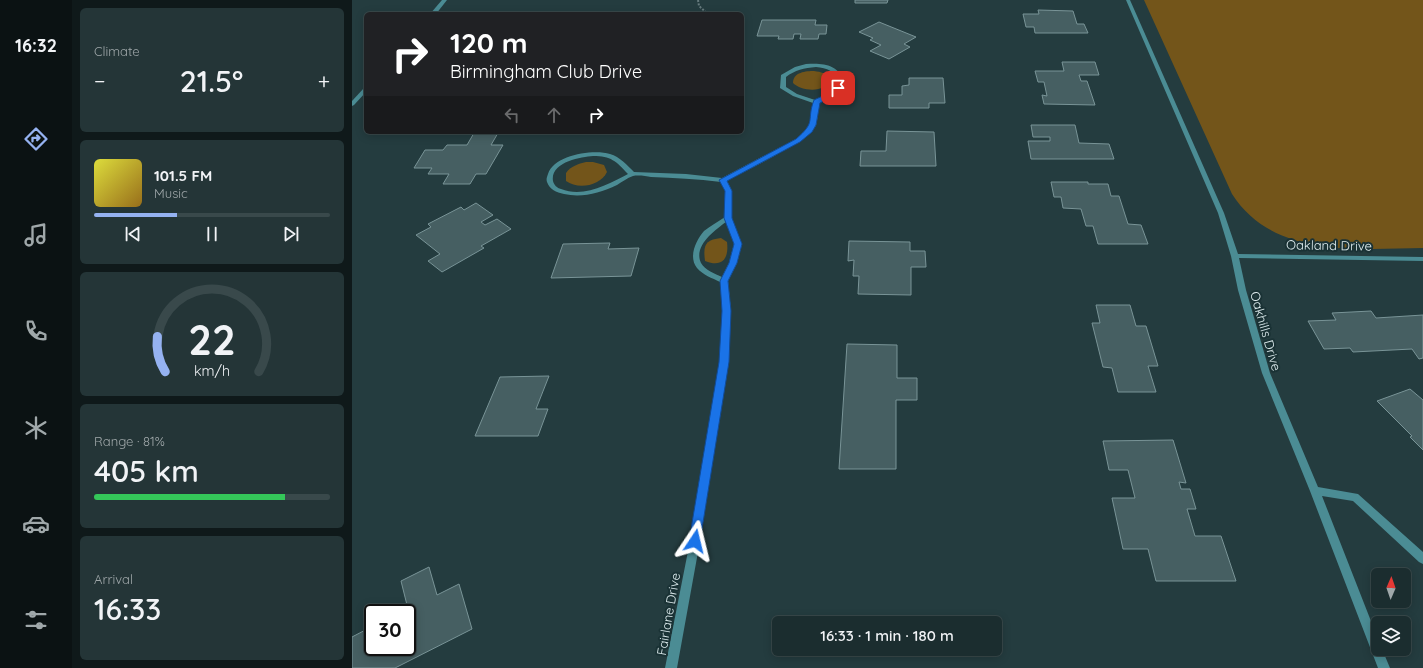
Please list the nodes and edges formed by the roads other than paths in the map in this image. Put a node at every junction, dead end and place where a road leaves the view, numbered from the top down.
1 (445, 0) edge
2 (1128, 0) edge
3 (435, 12) edge
4 (364, 90) edge
5 (816, 102) junction
6 (352, 104) edge
7 (632, 174) junction
8 (723, 180) junction
9 (728, 218) junction
10 (1235, 256) junction
11 (1423, 259) edge
12 (724, 281) junction
13 (1315, 491) junction
14 (1423, 559) edge
15 (671, 668) edge
16 (1384, 668) edge

1 - 3 street
2 - 10 street, Oakhills Drive
4 - 6 street
5 - 5 street
5 - 8 street
7 - 7 street
7 - 8 street
8 - 9 street
9 - 12 street
9 - 12 street
10 - 11 street, Oakland Drive
10 - 13 street, Oakhills Drive
12 - 15 street, Fairlane Drive
13 - 14 street
13 - 16 street, Oakhills Drive

